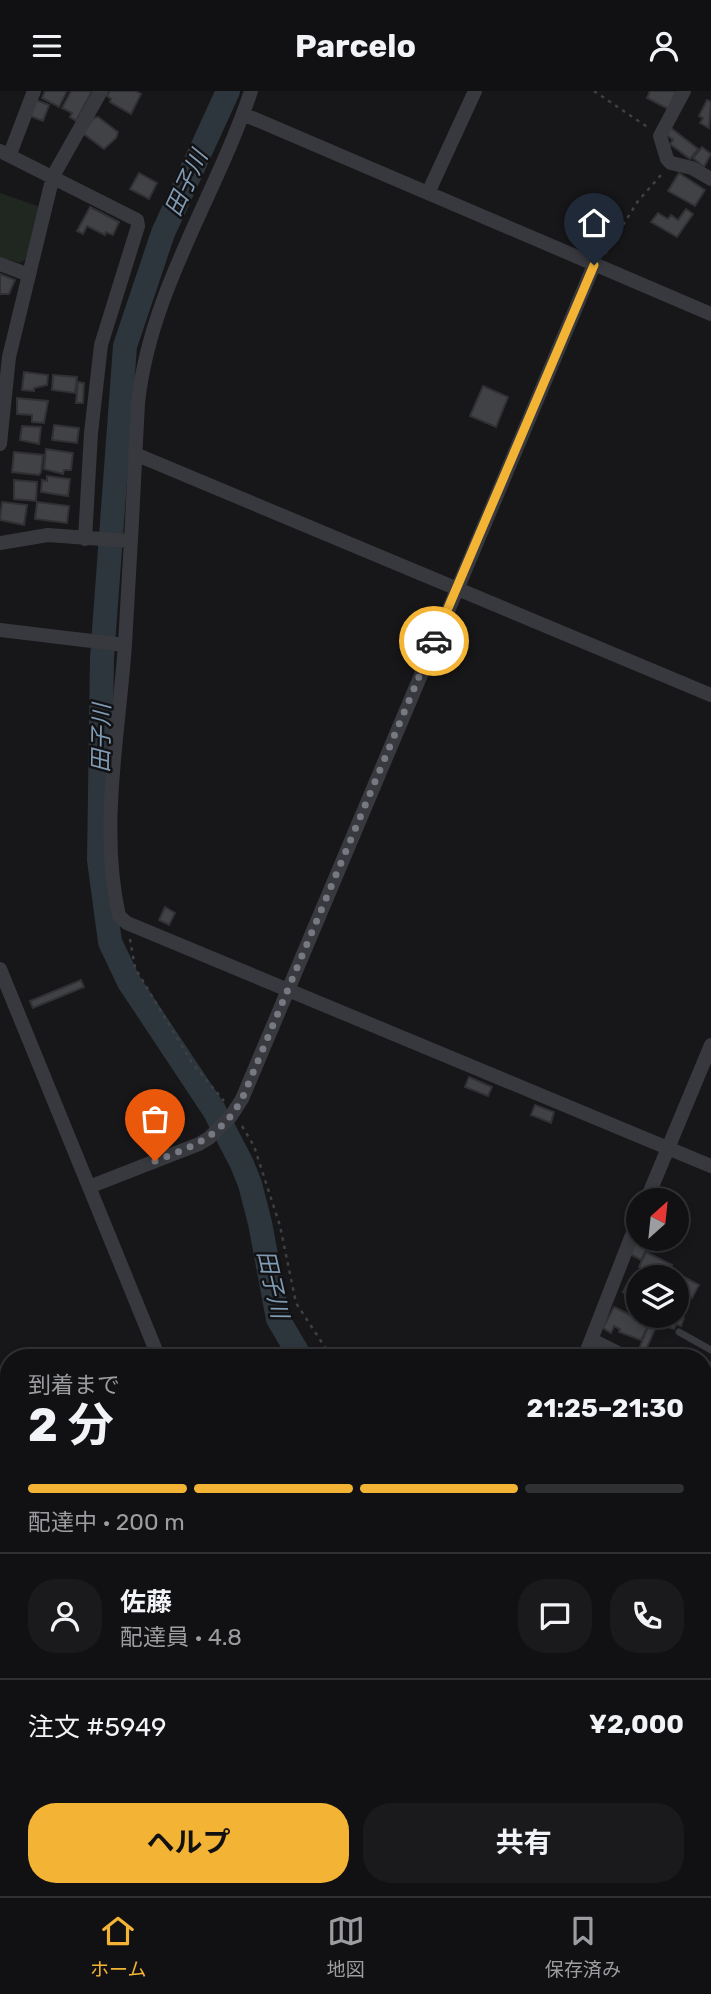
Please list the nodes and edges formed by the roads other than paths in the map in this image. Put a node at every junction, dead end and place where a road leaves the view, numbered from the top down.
1 (34, 91) edge
2 (101, 91) edge
3 (251, 91) edge
4 (475, 91) edge
5 (684, 91) edge
6 (243, 114) junction
7 (5, 152) edge
8 (53, 176) junction
9 (711, 179) edge
10 (428, 193) junction
11 (0, 264) edge
12 (594, 265) junction
13 (29, 275) junction
14 (711, 314) edge
15 (4, 356) edge
16 (0, 445) edge
17 (135, 454) junction
18 (90, 540) junction
19 (125, 541) junction
20 (0, 543) edge
21 (456, 589) junction
22 (0, 630) edge
23 (120, 644) junction
24 (711, 695) edge
25 (0, 969) edge
26 (289, 991) junction
27 (711, 1045) edge
28 (668, 1148) junction
29 (711, 1166) edge
30 (89, 1187) junction
31 (651, 1188) edge
32 (626, 1251) edge
33 (679, 1332) dead end
34 (592, 1340) junction
35 (155, 1349) edge
36 (588, 1349) edge
37 (610, 1349) edge
38 (709, 1349) edge

1 - 7 street
2 - 8 street
3 - 6 street
4 - 10 street
5 - 9 street
6 - 10 street
6 - 17 street
7 - 8 street
8 - 13 street
8 - 18 street
10 - 12 street
11 - 13 street
12 - 14 street
12 - 21 street
13 - 15 street
15 - 16 street
17 - 19 street
17 - 21 street
18 - 19 street
18 - 20 street
19 - 23 street
21 - 24 street
21 - 26 street
22 - 23 street
23 - 26 street
25 - 30 street
26 - 28 street
26 - 30 street
27 - 28 street
28 - 29 street
28 - 31 street
30 - 35 street
32 - 34 street
33 - 38 lane
34 - 36 street
34 - 37 street

